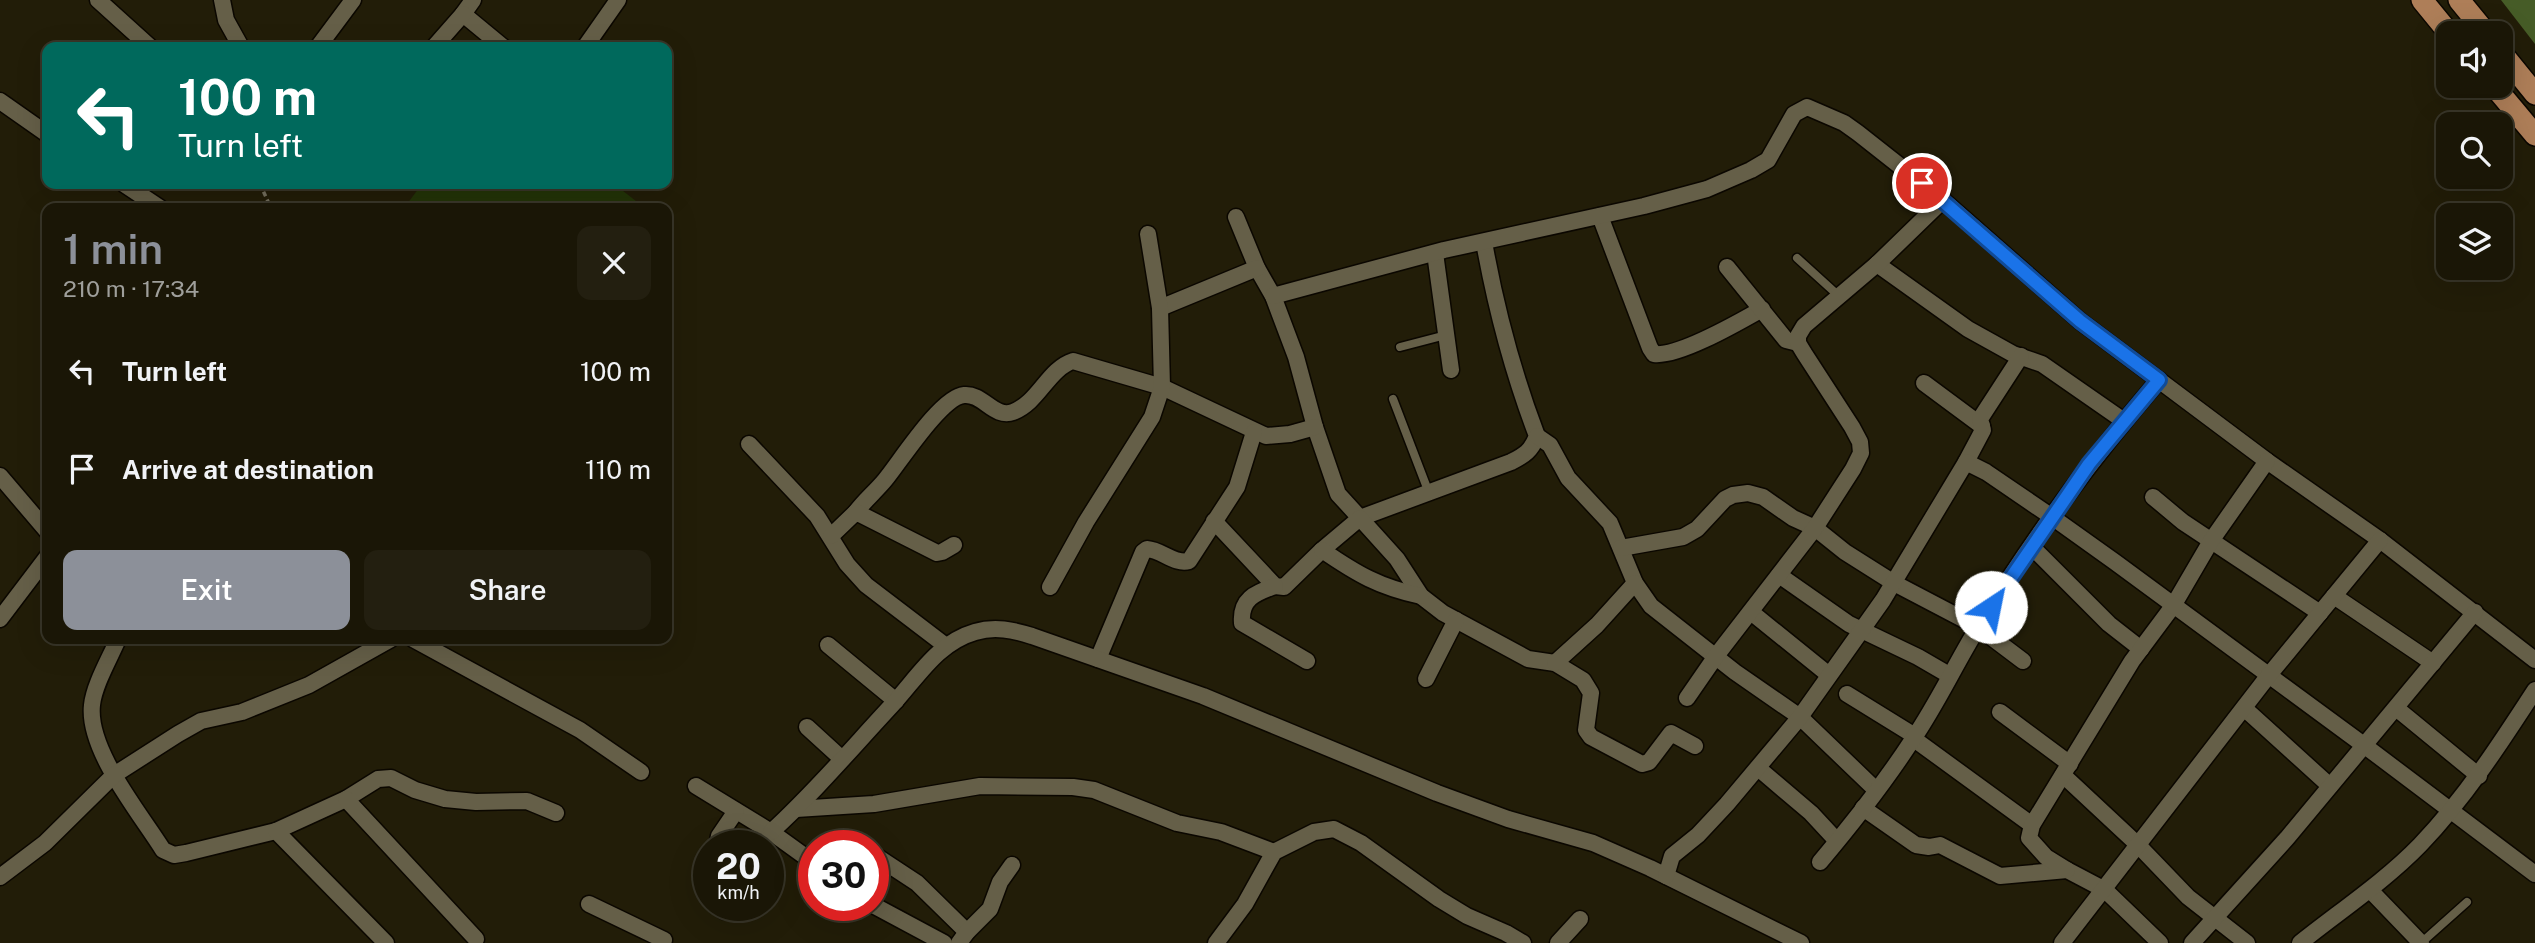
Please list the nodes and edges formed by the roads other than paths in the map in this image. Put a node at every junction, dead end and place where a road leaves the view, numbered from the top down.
1 (98, 0) edge
2 (222, 0) edge
3 (353, 0) edge
4 (473, 0) edge
5 (618, 0) edge
6 (2422, 0) edge
7 (2459, 0) edge
8 (463, 14) junction
9 (2439, 21) edge
10 (2476, 21) edge
11 (144, 42) edge
12 (239, 42) edge
13 (322, 42) edge
14 (438, 42) edge
15 (497, 42) edge
16 (589, 42) edge
17 (2513, 67) edge
18 (2535, 94) edge
19 (2504, 98) edge
20 (0, 101) edge
21 (42, 130) edge
22 (2535, 135) edge
23 (132, 189) edge
24 (1943, 200) junction
25 (152, 203) edge
26 (1600, 216) junction
27 (1236, 217) dead end
28 (1148, 234) dead end
29 (1484, 242) junction
30 (1435, 253) junction
31 (1797, 258) dead end
32 (1877, 264) junction
33 (1727, 267) dead end
34 (1257, 268) junction
35 (1273, 296) junction
36 (1840, 297) junction
37 (1160, 308) junction
38 (1762, 309) junction
39 (1446, 335) junction
40 (1798, 343) junction
41 (1400, 347) dead end
42 (2021, 356) junction
43 (1451, 370) dead end
44 (2159, 380) junction
45 (1924, 383) dead end
46 (1162, 387) junction
47 (1393, 399) dead end
48 (2124, 421) junction
49 (1982, 426) junction
50 (1315, 427) junction
51 (1254, 432) junction
52 (1537, 436) junction
53 (749, 443) dead end
54 (2267, 461) junction
55 (1966, 462) junction
56 (0, 476) edge
57 (1429, 493) junction
58 (2153, 497) dead end
59 (856, 512) junction
60 (2052, 517) junction
61 (1360, 518) junction
62 (1214, 521) junction
63 (42, 525) edge
64 (1815, 528) junction
65 (831, 536) junction
66 (2380, 540) junction
67 (2211, 541) junction
68 (954, 545) dead end
69 (2032, 547) junction
70 (1621, 548) junction
71 (1322, 550) junction
72 (42, 564) edge
73 (1779, 575) junction
74 (1635, 583) junction
75 (1894, 583) junction
76 (1275, 586) junction
77 (1050, 587) dead end
78 (1421, 596) junction
79 (2334, 596) junction
80 (2172, 607) junction
81 (1751, 612) junction
82 (2475, 612) junction
83 (2320, 613) junction
84 (0, 619) edge
85 (1456, 620) junction
86 (1978, 628) junction
87 (1861, 629) junction
88 (116, 644) edge
89 (382, 644) edge
90 (422, 644) edge
91 (828, 645) dead end
92 (946, 646) junction
93 (2141, 649) junction
94 (1716, 656) junction
95 (1098, 659) junction
96 (2535, 660) edge
97 (1307, 661) dead end
98 (2023, 661) dead end
99 (1555, 663) junction
100 (2433, 663) junction
101 (1829, 675) junction
102 (1950, 675) junction
103 (2269, 675) junction
104 (1426, 679) dead end
105 (2535, 690) edge
106 (1847, 694) dead end
107 (1687, 698) dead end
108 (896, 701) junction
109 (2244, 708) junction
110 (2396, 708) junction
111 (2000, 712) dead end
112 (1800, 716) junction
113 (807, 727) dead end
114 (1914, 738) junction
115 (1695, 746) dead end
116 (2365, 746) junction
117 (842, 759) junction
118 (1758, 768) junction
119 (2066, 769) junction
120 (641, 772) dead end
121 (114, 775) junction
122 (2479, 776) junction
123 (696, 786) dead end
124 (2330, 786) junction
125 (1876, 790) junction
126 (346, 799) junction
127 (1863, 808) junction
128 (796, 809) junction
129 (2451, 810) junction
130 (736, 811) junction
131 (556, 813) dead end
132 (2032, 825) junction
133 (723, 830) edge
134 (768, 830) edge
135 (773, 830) edge
136 (276, 831) junction
137 (1837, 841) junction
138 (2137, 844) junction
139 (1274, 852) junction
140 (1820, 862) dead end
141 (889, 865) edge
142 (1012, 865) dead end
143 (2067, 870) junction
144 (2535, 874) edge
145 (1666, 876) junction
146 (0, 877) edge
147 (2105, 890) junction
148 (2370, 890) junction
149 (2467, 902) dead end
150 (589, 904) dead end
151 (889, 914) edge
152 (2215, 917) junction
153 (1580, 919) dead end
154 (962, 937) edge
155 (477, 939) dead end
156 (664, 939) edge
157 (386, 943) edge
158 (944, 943) edge
159 (1216, 943) edge
160 (1523, 943) edge
161 (1558, 943) edge
162 (1801, 943) edge
163 (2062, 943) edge
164 (2160, 943) edge
165 (2192, 943) edge
166 (2247, 943) edge
167 (2300, 943) edge
168 (2421, 943) edge

1 - 11 street
2 - 12 street
3 - 13 street
4 - 8 street
5 - 16 street
6 - 9 main road
7 - 10 main road
8 - 14 street
8 - 15 street
17 - 18 main road
19 - 22 main road
20 - 21 street
23 - 25 street
24 - 26 street
24 - 32 street
24 - 44 street
26 - 29 street
26 - 38 street
27 - 34 street
28 - 37 street
29 - 30 street
29 - 52 street
30 - 35 street
30 - 39 street
31 - 36 lane
32 - 36 street
32 - 42 street
33 - 38 street
34 - 35 street
34 - 37 street
35 - 50 street
36 - 40 street
37 - 46 street
38 - 40 street
39 - 41 lane
39 - 43 street
40 - 64 street
42 - 48 street
42 - 49 street
44 - 48 street
44 - 54 street
45 - 49 street
46 - 51 street
46 - 59 street
46 - 77 street
47 - 57 lane
48 - 60 street
49 - 55 street
50 - 51 street
50 - 61 street
51 - 62 street
52 - 57 street
52 - 70 street
53 - 65 street
54 - 66 street
54 - 67 street
55 - 60 street
55 - 75 street
56 - 63 street
57 - 61 street
58 - 67 street
59 - 65 street
59 - 68 street
60 - 69 street
60 - 80 street
61 - 71 street
61 - 78 street
62 - 76 street
62 - 95 street
64 - 70 street
64 - 73 street
64 - 75 street
65 - 92 street
66 - 79 street
66 - 82 street
67 - 80 street
67 - 83 street
69 - 86 street
69 - 93 street
70 - 74 street
71 - 76 street
71 - 78 street
72 - 84 street
73 - 81 street
73 - 87 street
74 - 94 street
74 - 99 street
75 - 86 street
75 - 87 street
76 - 97 street
78 - 85 street
79 - 83 street
79 - 100 street
80 - 93 street
80 - 103 street
81 - 94 street
81 - 101 street
82 - 96 street
82 - 100 street
83 - 103 street
85 - 99 street
85 - 104 street
86 - 98 street
86 - 102 street
87 - 101 street
87 - 102 street
88 - 121 street
89 - 121 street
90 - 120 street
91 - 108 street
92 - 95 street
92 - 108 street
93 - 119 street
94 - 107 street
94 - 112 street
95 - 145 street
99 - 115 street
100 - 110 street
101 - 112 street
102 - 114 street
103 - 109 street
103 - 116 street
105 - 122 street
106 - 114 street
108 - 117 street
109 - 124 street
109 - 138 street
110 - 116 street
110 - 122 street
111 - 119 street
112 - 118 street
112 - 125 street
113 - 117 street
114 - 125 street
114 - 132 street
116 - 124 street
116 - 129 street
117 - 128 street
118 - 137 street
118 - 145 street
119 - 132 street
119 - 138 street
121 - 136 street
121 - 146 street
122 - 129 street
123 - 130 street
124 - 152 street
125 - 127 street
126 - 131 street
126 - 136 street
126 - 155 street
127 - 137 street
127 - 143 street
128 - 135 street
128 - 139 street
129 - 144 street
129 - 148 street
130 - 133 street
130 - 134 street
132 - 143 street
136 - 157 street
137 - 140 street
138 - 147 street
138 - 152 street
139 - 159 street
139 - 160 street
141 - 154 street
142 - 154 street
143 - 147 street
145 - 162 street
147 - 163 street
147 - 164 street
148 - 167 street
148 - 168 street
149 - 168 lane
150 - 156 street
151 - 158 street
152 - 165 street
152 - 166 street
153 - 161 street

